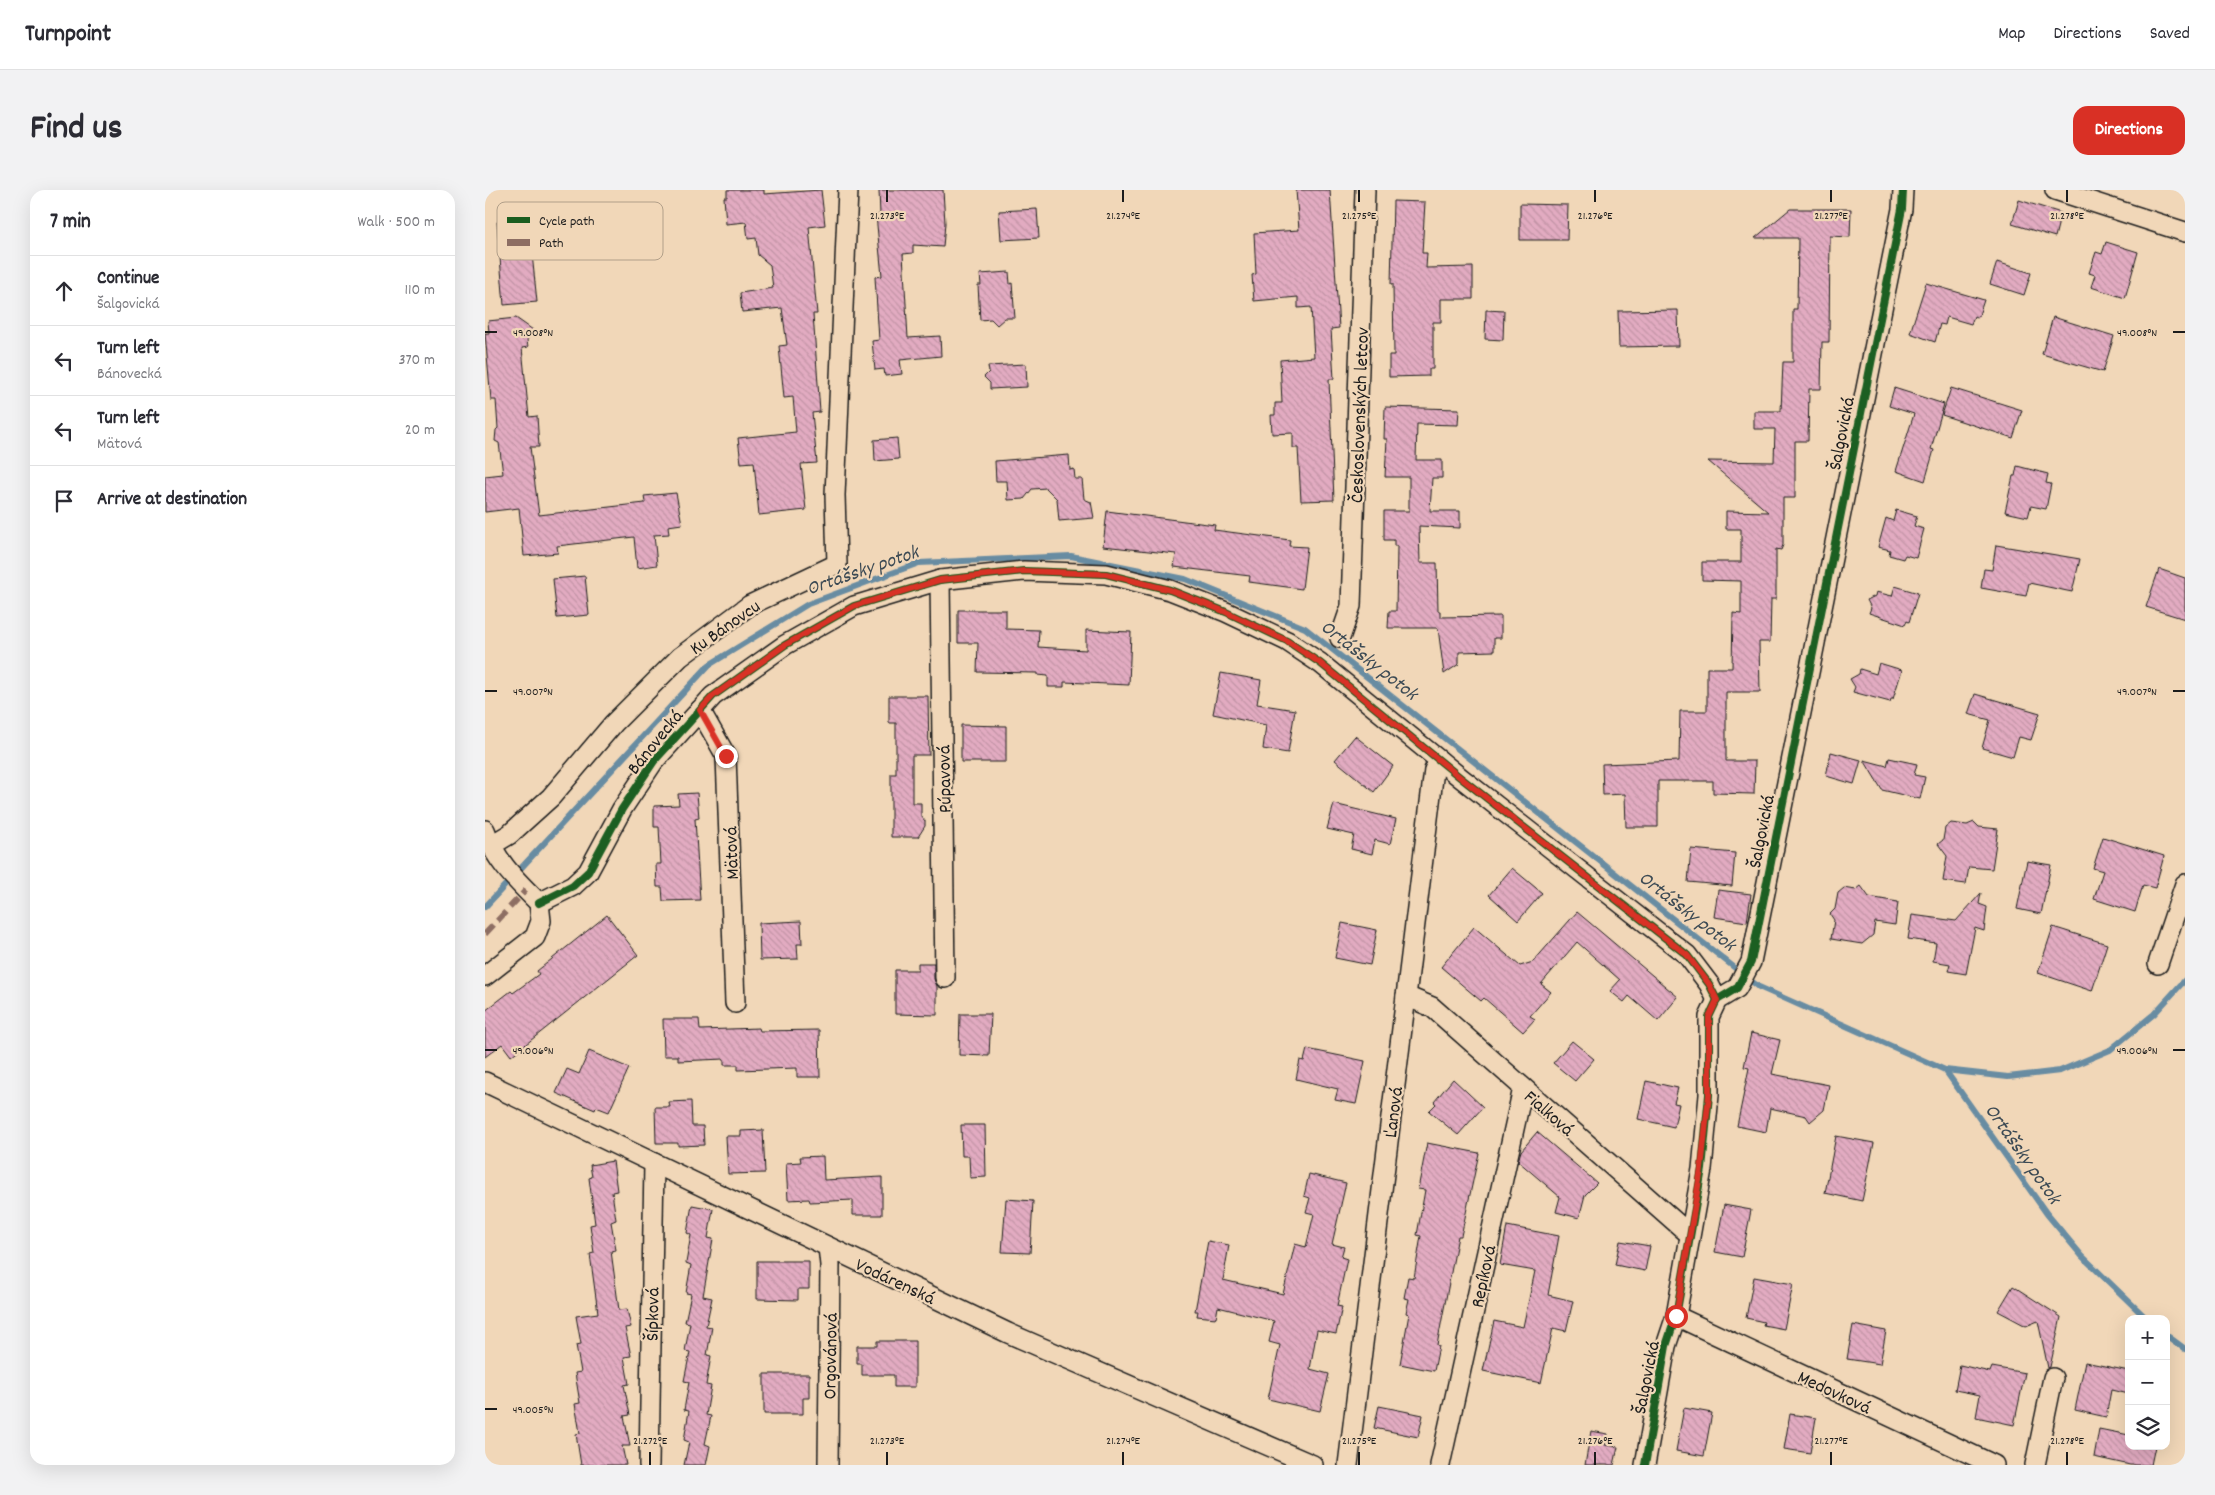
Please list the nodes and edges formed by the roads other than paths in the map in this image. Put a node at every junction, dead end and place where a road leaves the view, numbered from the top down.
1 (848, 190) edge
2 (1365, 190) edge
3 (1903, 190) edge
4 (2055, 190) edge
5 (2185, 232) edge
6 (940, 580) junction
7 (1340, 638) dead end
8 (700, 710) junction
9 (1440, 761) junction
10 (488, 838) edge
11 (2185, 884) edge
12 (539, 903) junction
13 (2158, 964) dead end
14 (485, 976) edge
15 (945, 978) dead end
16 (1406, 996) junction
17 (1717, 1000) junction
18 (735, 1003) dead end
19 (485, 1082) edge
20 (1523, 1088) junction
21 (654, 1163) junction
22 (1689, 1234) junction
23 (828, 1247) junction
24 (1676, 1316) junction
25 (2053, 1378) dead end
26 (649, 1465) edge
27 (828, 1465) edge
28 (1313, 1465) edge
29 (1348, 1465) edge
30 (1441, 1465) edge
31 (1645, 1465) edge
32 (1995, 1465) edge
33 (2035, 1465) edge

1 - 10 street, Ku Bánovcu
2 - 7 street, Československých letcov
3 - 17 street, Šalgovická
4 - 5 street
6 - 8 street, Bánovecká
6 - 9 street, Bánovecká
6 - 15 street, Púpavová
8 - 12 street, Bánovecká
8 - 18 street, Mätová
9 - 16 street, Ľanová
9 - 17 street, Bánovecká
10 - 12 street
11 - 13 street
12 - 14 street
16 - 20 street, Fialková
16 - 29 street, Ľanová
17 - 22 street, Šalgovická
19 - 21 street, Vodárenská
20 - 22 street, Fialková
20 - 30 street, Repíková
21 - 23 street, Vodárenská
21 - 26 street, Šípková
22 - 24 street, Šalgovická
23 - 27 street, Orgovánová
23 - 28 street, Vodárenská
24 - 31 street, Šalgovická
24 - 32 street, Medovková
25 - 33 street

